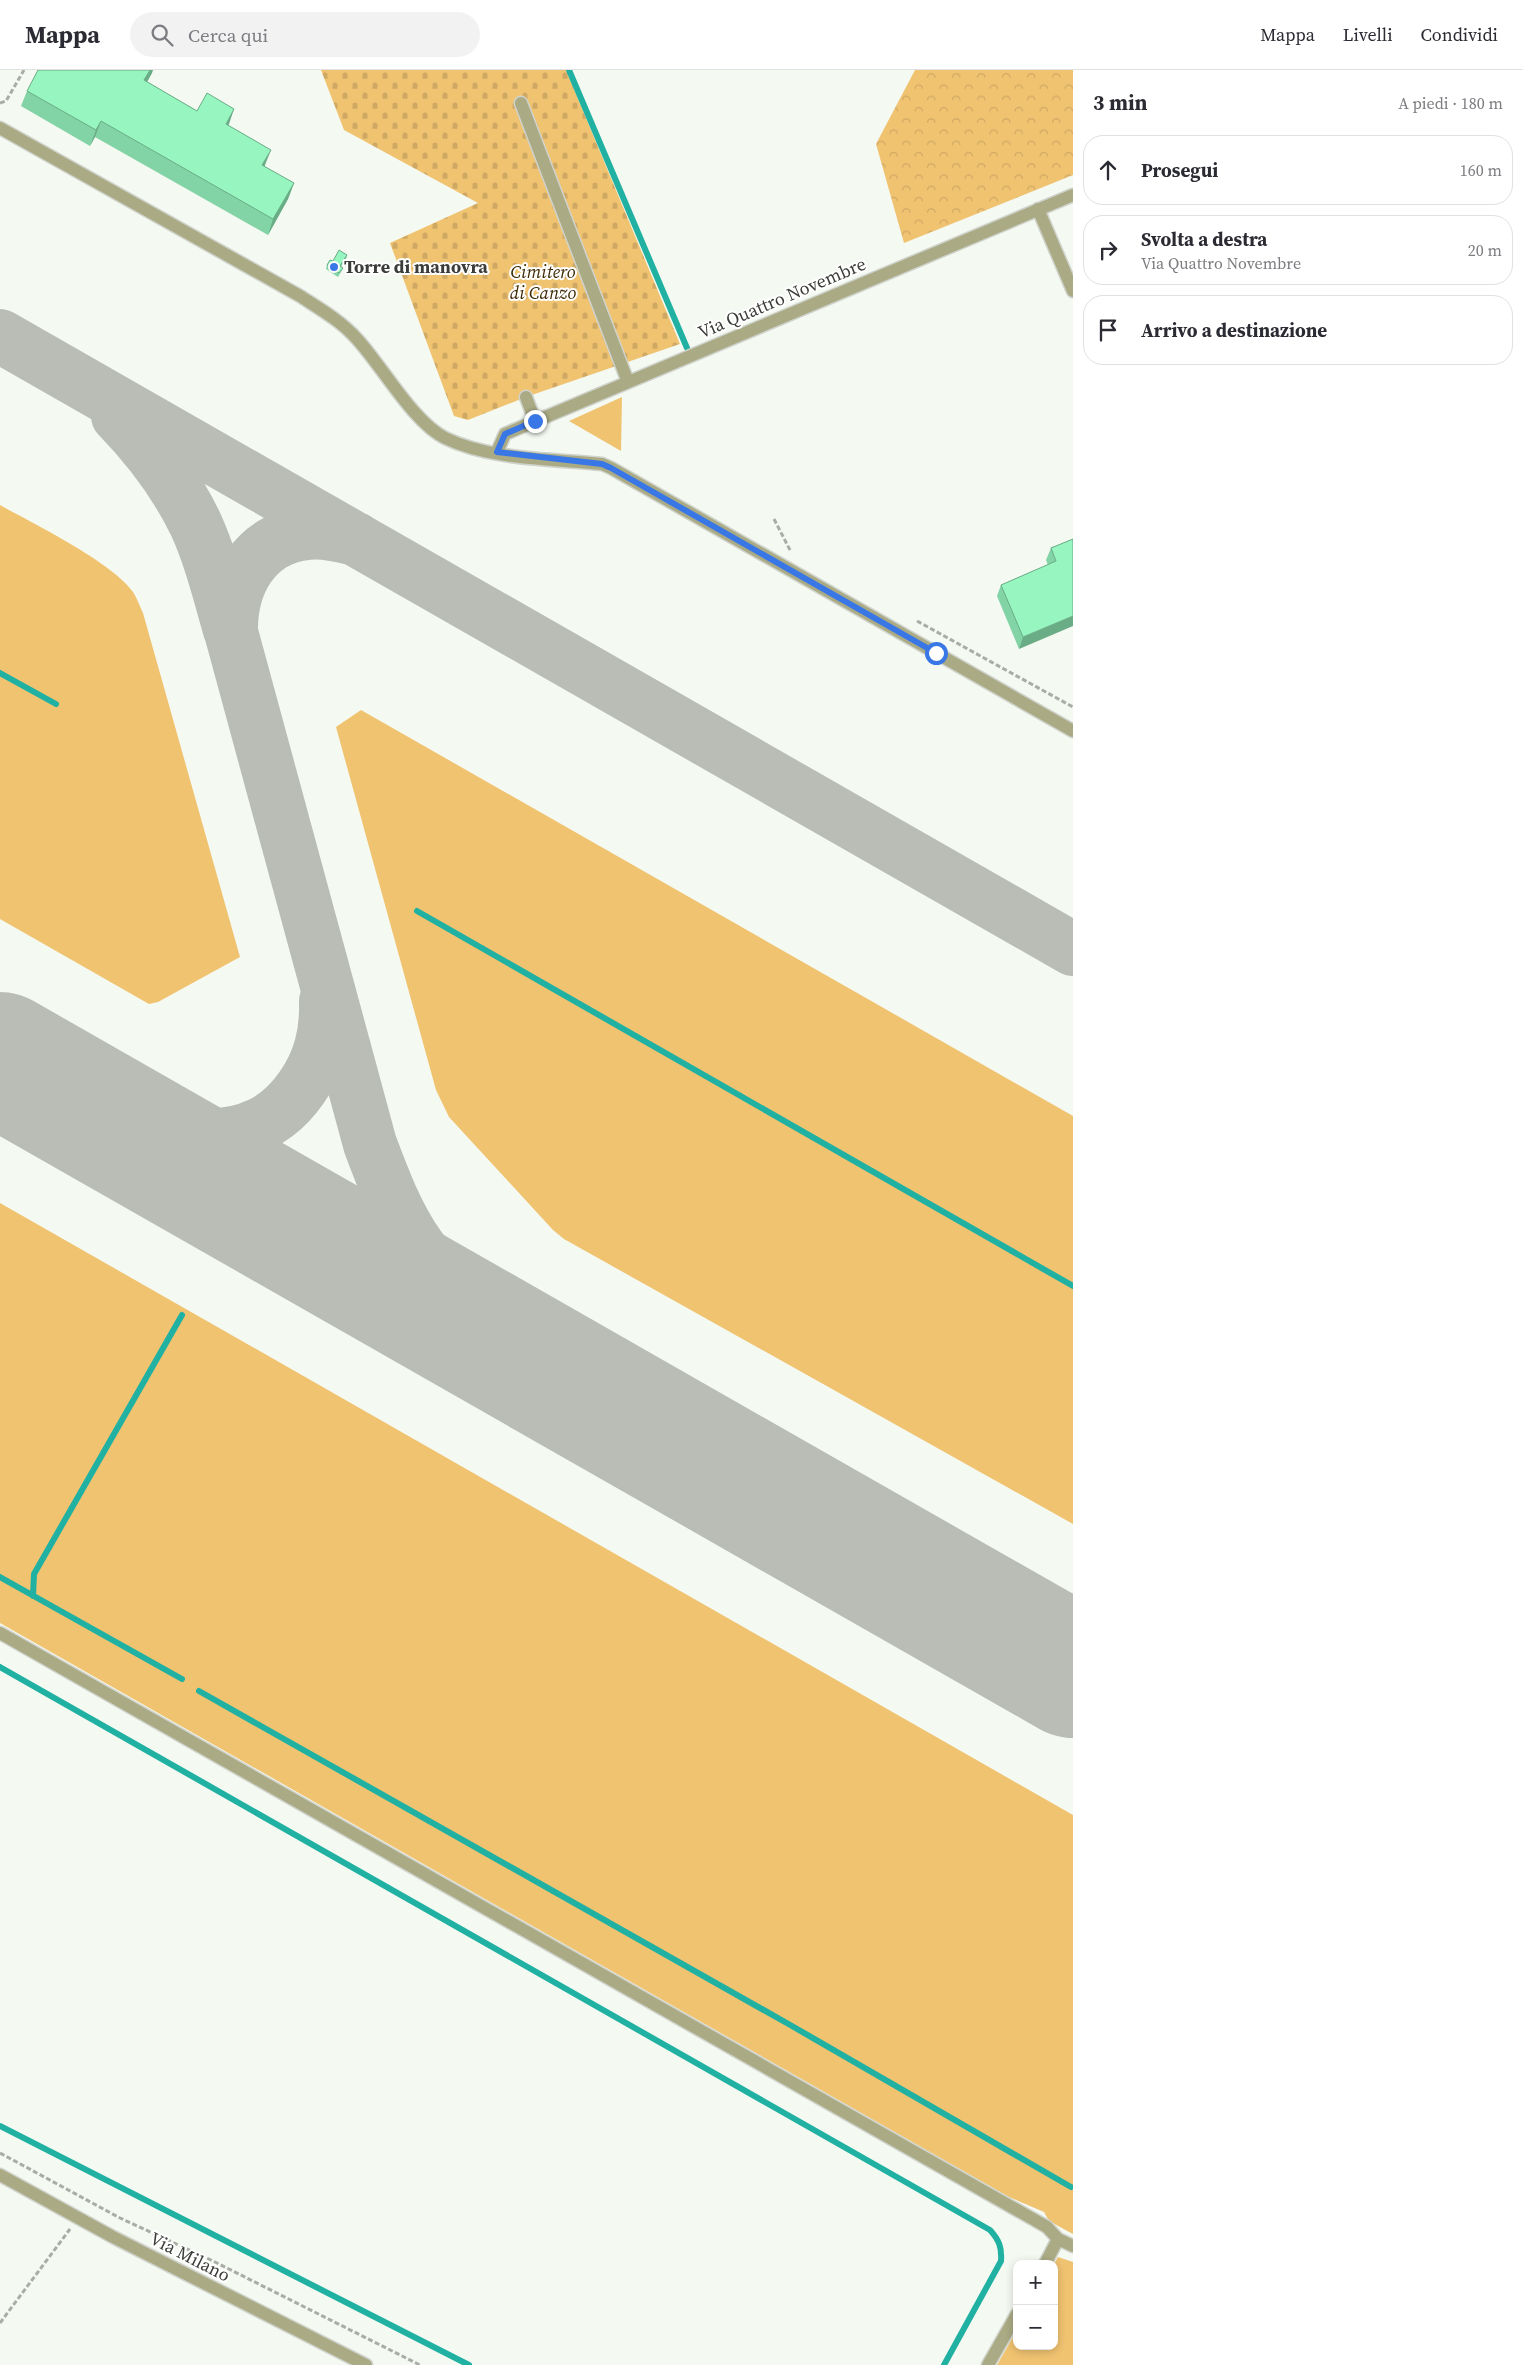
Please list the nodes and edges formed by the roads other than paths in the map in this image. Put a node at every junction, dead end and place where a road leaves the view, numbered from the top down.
1 (521, 103) dead end
2 (0, 128) edge
3 (1073, 194) edge
4 (1038, 209) junction
5 (1073, 291) edge
6 (628, 382) junction
7 (526, 397) dead end
8 (535, 421) junction
9 (497, 452) junction
10 (1073, 731) edge
11 (0, 1633) edge
12 (0, 2175) edge
13 (1058, 2239) junction
14 (1073, 2246) edge
15 (1047, 2260) edge
16 (1013, 2321) edge
17 (366, 2365) edge
18 (988, 2365) edge

1 - 6 street
2 - 9 street
3 - 4 street, Via Quattro Novembre
4 - 5 street
4 - 6 street, Via Quattro Novembre
6 - 8 street, Via Quattro Novembre
7 - 8 street
8 - 9 street, Via Quattro Novembre
9 - 10 street
11 - 13 street
12 - 17 street, Via Milano
13 - 14 street
13 - 15 street
16 - 18 street

